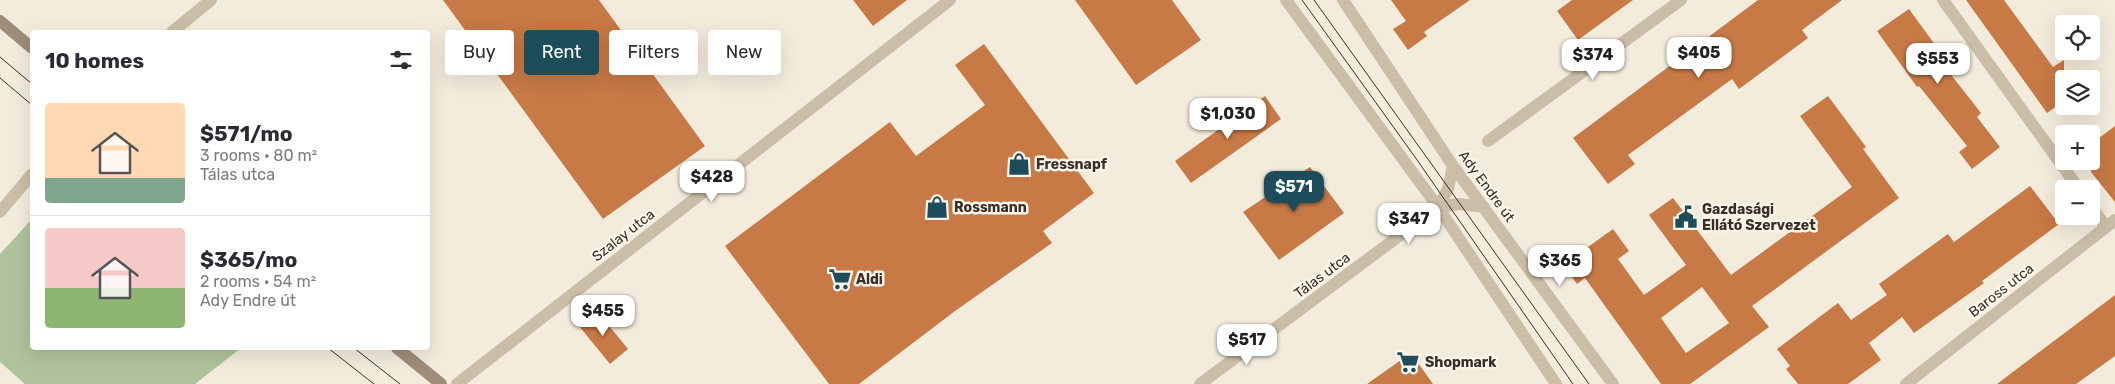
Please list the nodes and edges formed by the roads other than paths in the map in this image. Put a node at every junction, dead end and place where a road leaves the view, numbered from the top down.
1 (211, 0) edge
2 (950, 0) edge
3 (1286, 0) edge
4 (1343, 0) edge
5 (1681, 0) edge
6 (1943, 0) edge
7 (0, 21) edge
8 (174, 30) edge
9 (30, 46) edge
10 (1488, 141) dead end
11 (1453, 166) junction
12 (30, 176) edge
13 (2072, 180) edge
14 (1484, 207) junction
15 (1438, 208) junction
16 (0, 212) edge
17 (2100, 214) edge
18 (2110, 223) edge
19 (399, 350) edge
20 (440, 384) edge
21 (457, 384) edge
22 (1200, 384) edge
23 (1556, 384) edge
24 (1614, 384) edge
25 (1906, 384) edge

1 - 8 street
2 - 21 street, Szalay utca
3 - 15 street
4 - 11 street, Ady Endre út
5 - 10 street
6 - 13 street
7 - 9 main road
11 - 14 street, Ady Endre út
11 - 15 street, Tálas utca
12 - 16 street
14 - 15 street, Tálas utca
14 - 24 street, Ady Endre út
15 - 22 street, Tálas utca
15 - 23 street
17 - 18 street
18 - 25 street, Baross utca
19 - 20 main road

